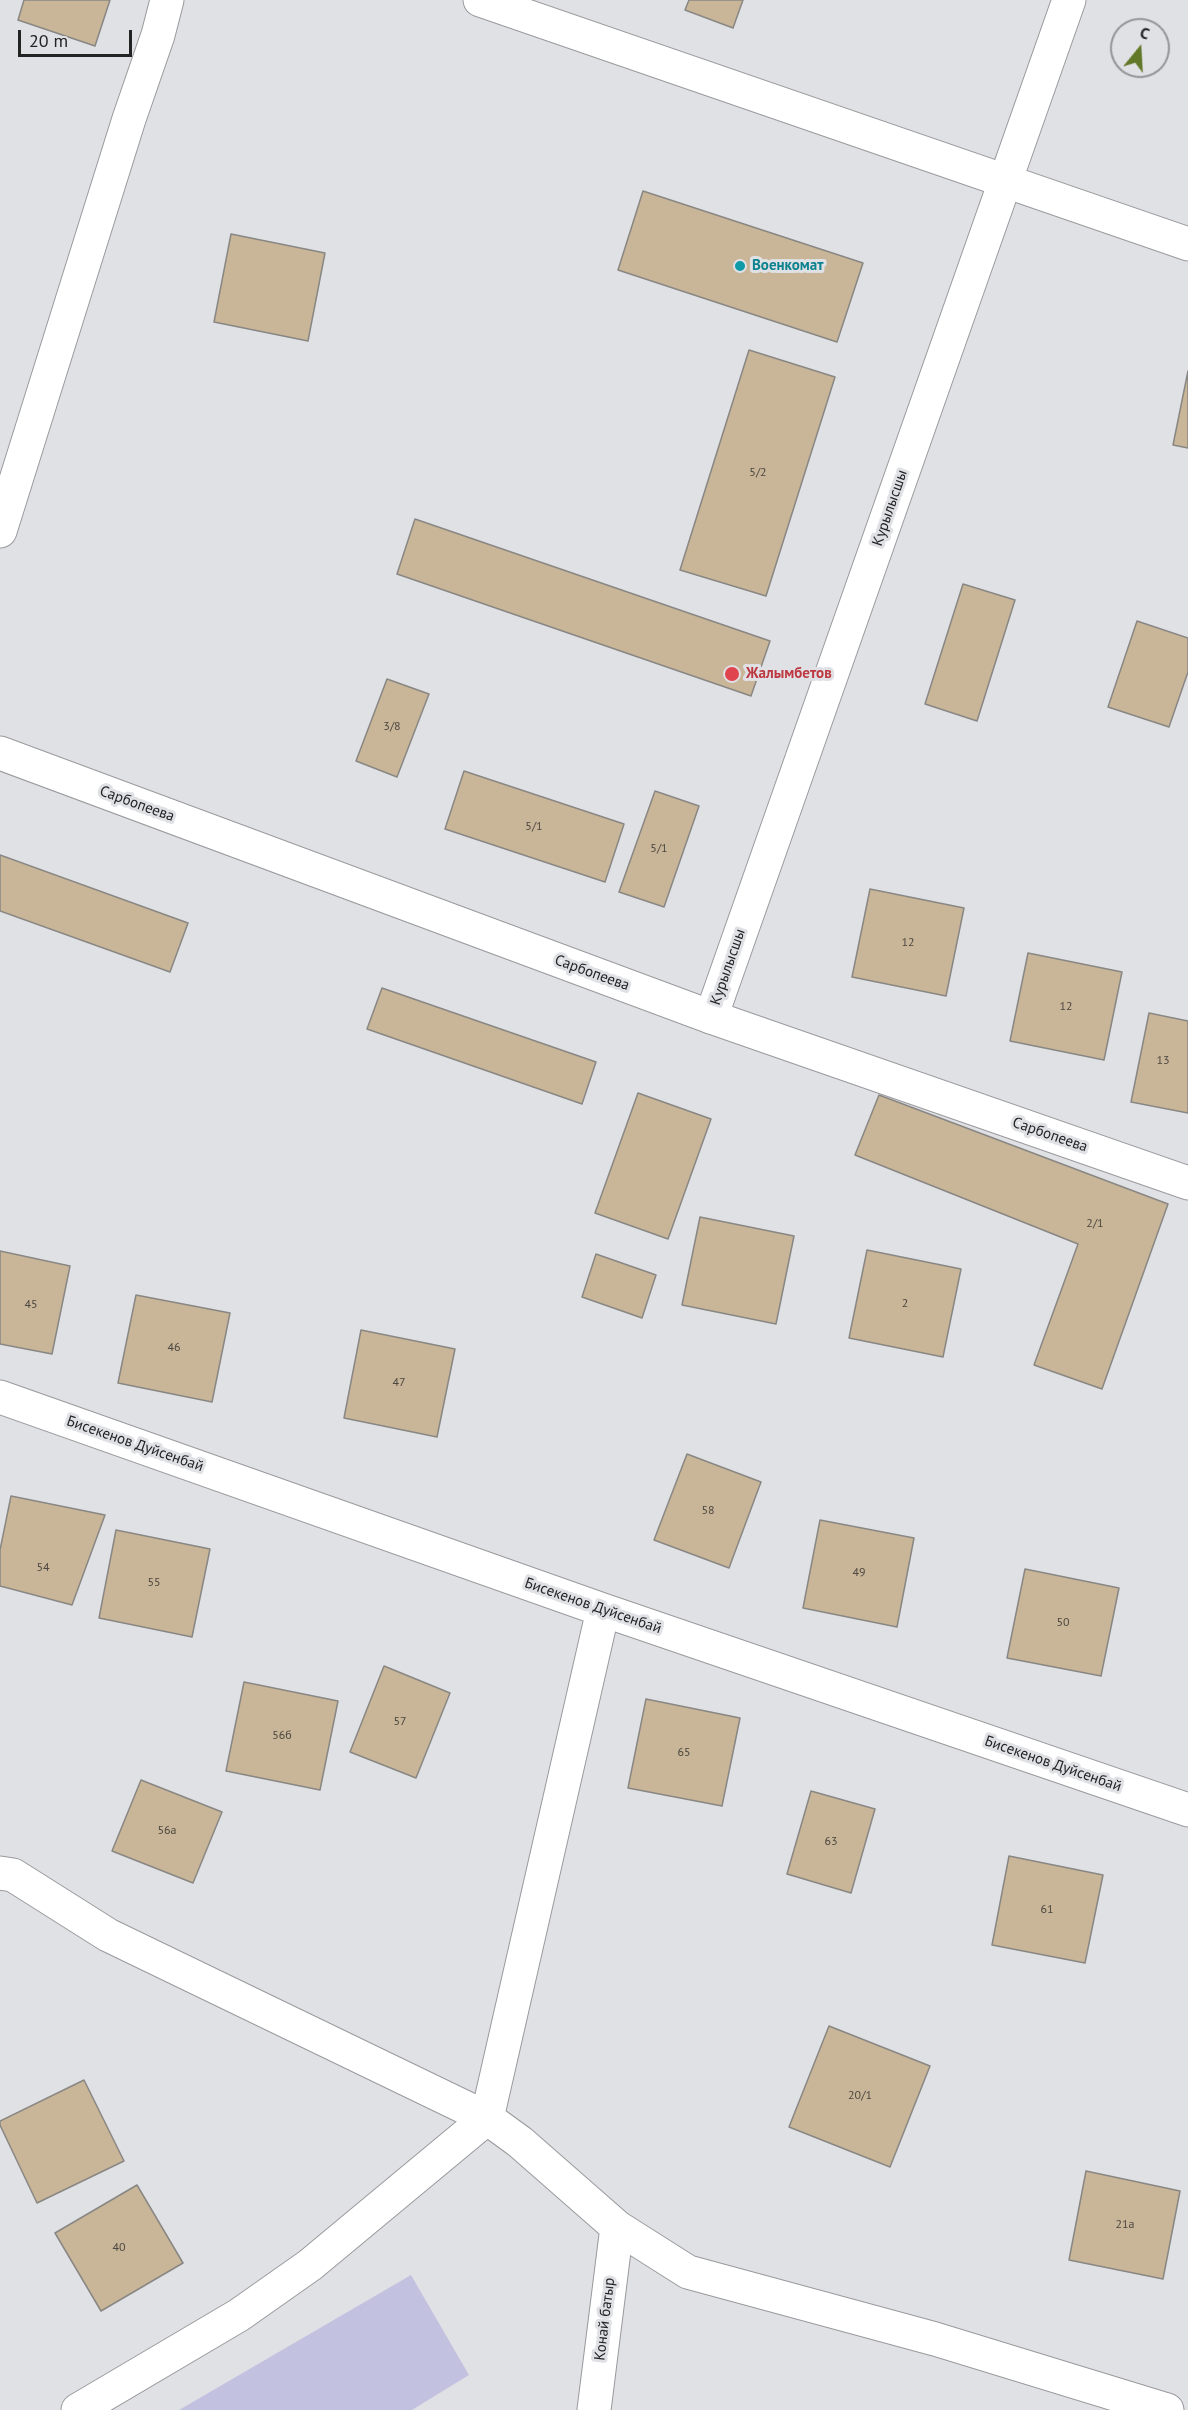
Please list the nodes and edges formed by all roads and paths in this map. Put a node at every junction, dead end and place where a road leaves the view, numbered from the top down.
1 (166, 0) edge
2 (480, 0) edge
3 (1069, 0) edge
4 (1005, 182) junction
5 (1188, 244) edge
6 (0, 531) edge
7 (0, 753) edge
8 (711, 1017) junction
9 (1188, 1183) edge
10 (0, 1397) edge
11 (603, 1610) junction
12 (1188, 1810) edge
13 (0, 1872) edge
14 (487, 2118) junction
15 (617, 2227) junction
16 (1071, 2395) edge
17 (78, 2410) edge
18 (594, 2410) edge
19 (1167, 2410) edge

1 - 6 street
2 - 4 street
3 - 4 street, Курылысшы
4 - 5 street
4 - 8 street, Курылысшы
7 - 8 street, Сарбопеева
8 - 9 street, Сарбопеева
10 - 11 street, Бисекенов Дуйсенбай
11 - 12 street, Бисекенов Дуйсенбай
11 - 14 street
13 - 14 street
14 - 15 street
14 - 17 street
15 - 16 street
15 - 18 street, Конай батыр
16 - 19 street

